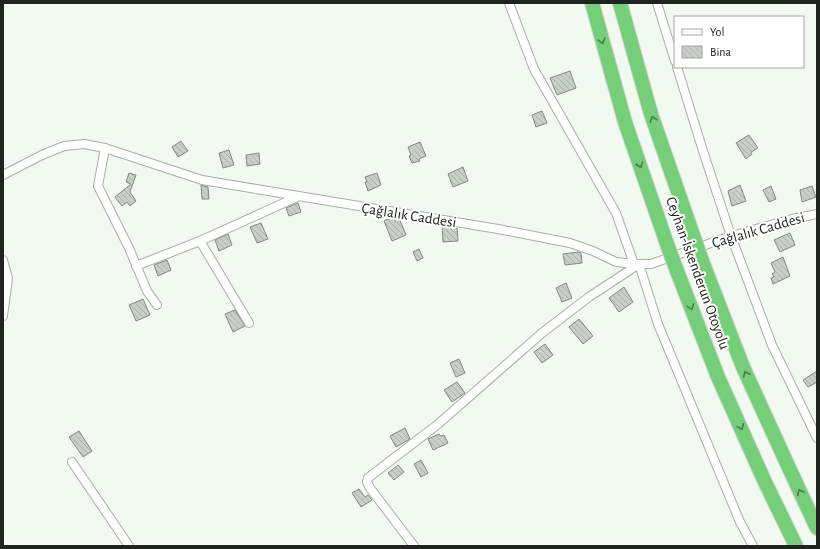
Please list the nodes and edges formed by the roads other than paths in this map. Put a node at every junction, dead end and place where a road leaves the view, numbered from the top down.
1 (509, 3) edge
2 (592, 3) edge
3 (620, 3) edge
4 (657, 3) edge
5 (674, 58) edge
6 (677, 68) edge
7 (105, 148) junction
8 (3, 175) edge
9 (298, 196) junction
10 (817, 214) edge
11 (731, 236) junction
12 (200, 240) junction
13 (3, 260) edge
14 (636, 264) junction
15 (136, 266) junction
16 (157, 306) dead end
17 (3, 316) edge
18 (249, 323) dead end
19 (817, 438) edge
20 (72, 462) dead end
21 (817, 528) edge
22 (129, 546) edge
23 (414, 546) edge
24 (753, 546) edge
25 (796, 546) edge

1 - 14 street
2 -> 25 highway, Ceyhan-İskenderun Otoyolu, bridge
21 -> 3 highway, Ceyhan-İskenderun Otoyolu, bridge
4 - 5 street
6 - 11 street
7 - 8 street, Çağlalık Caddesi
7 - 9 street, Çağlalık Caddesi
7 - 15 street
9 - 12 street
9 - 14 street, Çağlalık Caddesi
10 - 11 street, Çağlalık Caddesi
11 - 14 street, Çağlalık Caddesi
11 - 19 street
12 - 15 street
12 - 18 street
13 - 17 street
14 - 23 street
14 - 24 street
15 - 16 street
20 - 22 street

